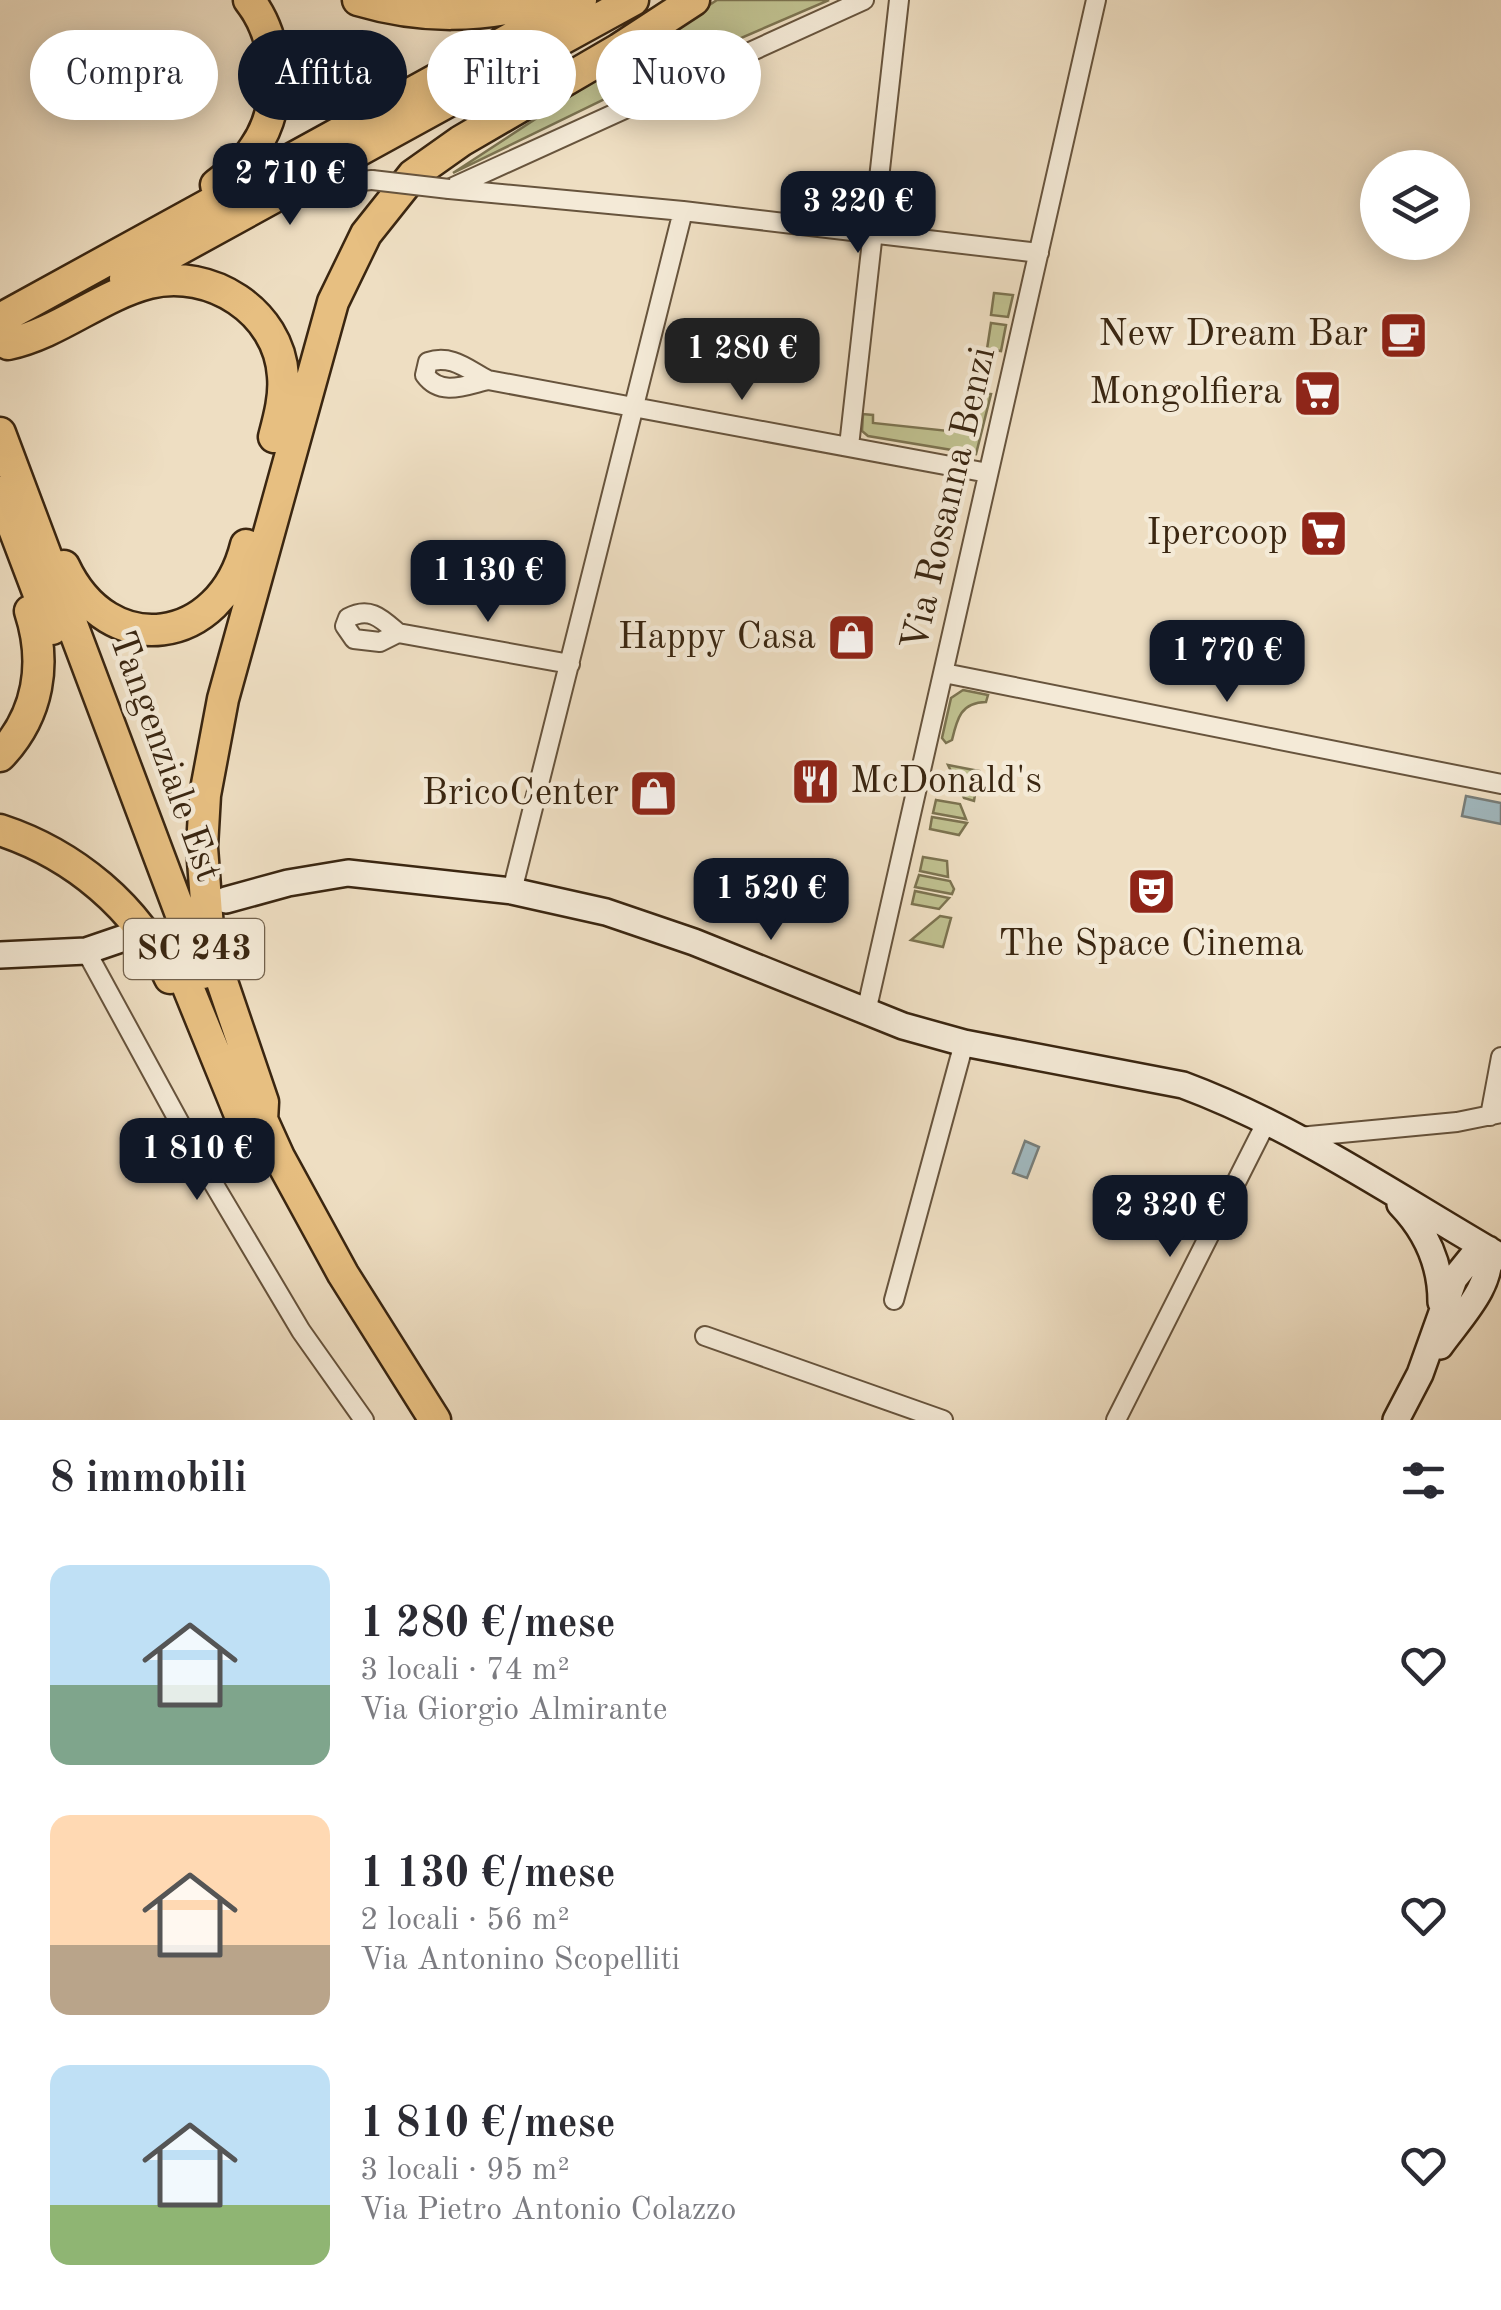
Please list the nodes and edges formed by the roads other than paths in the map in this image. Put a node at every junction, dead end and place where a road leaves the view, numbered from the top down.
1 (249, 0) edge
2 (358, 0) edge
3 (545, 0) edge
4 (580, 0) edge
5 (632, 0) edge
6 (694, 0) edge
7 (864, 0) edge
8 (899, 0) edge
9 (1096, 0) edge
10 (448, 189) junction
11 (683, 211) junction
12 (873, 234) junction
13 (202, 237) junction
14 (1039, 253) junction
15 (38, 298) junction
16 (3, 337) edge
17 (488, 380) dead end
18 (635, 407) junction
19 (4, 443) edge
20 (848, 446) junction
21 (988, 474) junction
22 (8, 493) edge
23 (398, 633) dead end
24 (570, 664) junction
25 (944, 673) junction
26 (0, 756) edge
27 (1501, 784) edge
28 (0, 830) edge
29 (512, 891) junction
30 (226, 900) dead end
31 (130, 936) dead end
32 (86, 950) junction
33 (0, 955) edge
34 (866, 1012) junction
35 (964, 1043) junction
36 (1501, 1056) edge
37 (1495, 1114) edge
38 (252, 1121) junction
39 (1267, 1121) junction
40 (1298, 1136) junction
41 (1386, 1190) junction
42 (1494, 1253) edge
43 (1501, 1292) edge
44 (894, 1300) dead end
45 (1449, 1320) junction
46 (706, 1336) dead end
47 (364, 1420) edge
48 (411, 1420) edge
49 (435, 1420) edge
50 (943, 1420) edge
51 (1116, 1420) edge
52 (1396, 1420) edge

1 - 15 highway
2 - 3 highway
4 - 15 highway
5 - 13 highway
6 - 38 highway
7 - 10 street
8 - 12 street
9 - 14 street, Via Rosanna Benzi
10 - 11 street
10 - 13 street, bridge
11 - 12 street
11 - 18 street
12 - 14 street
12 - 20 street
13 - 16 highway
14 - 21 street, Via Rosanna Benzi
15 - 16 highway
16 - 22 highway
17 - 18 street
18 - 20 street
18 - 24 street
19 - 22 highway, Tangenziale Est / SC 243
20 - 21 street
21 - 25 street, Via Rosanna Benzi
22 - 26 highway
22 - 38 highway, Tangenziale Est / SC 243
23 - 24 street
24 - 29 street
25 - 27 street
25 - 34 street, Via Rosanna Benzi
28 - 38 highway
29 - 30 street
29 - 34 street
31 - 32 street
32 - 33 street
32 - 47 street
34 - 35 street
35 - 39 street
35 - 44 street
36 - 37 street
37 - 40 street
38 - 48 highway, Tangenziale Est / SC 243
38 - 49 highway, Tangenziale Est / SC 243
39 - 40 street
39 - 51 street
40 - 41 street
41 - 42 street
41 - 45 street
42 - 45 street
43 - 45 street
45 - 52 street
46 - 50 street

